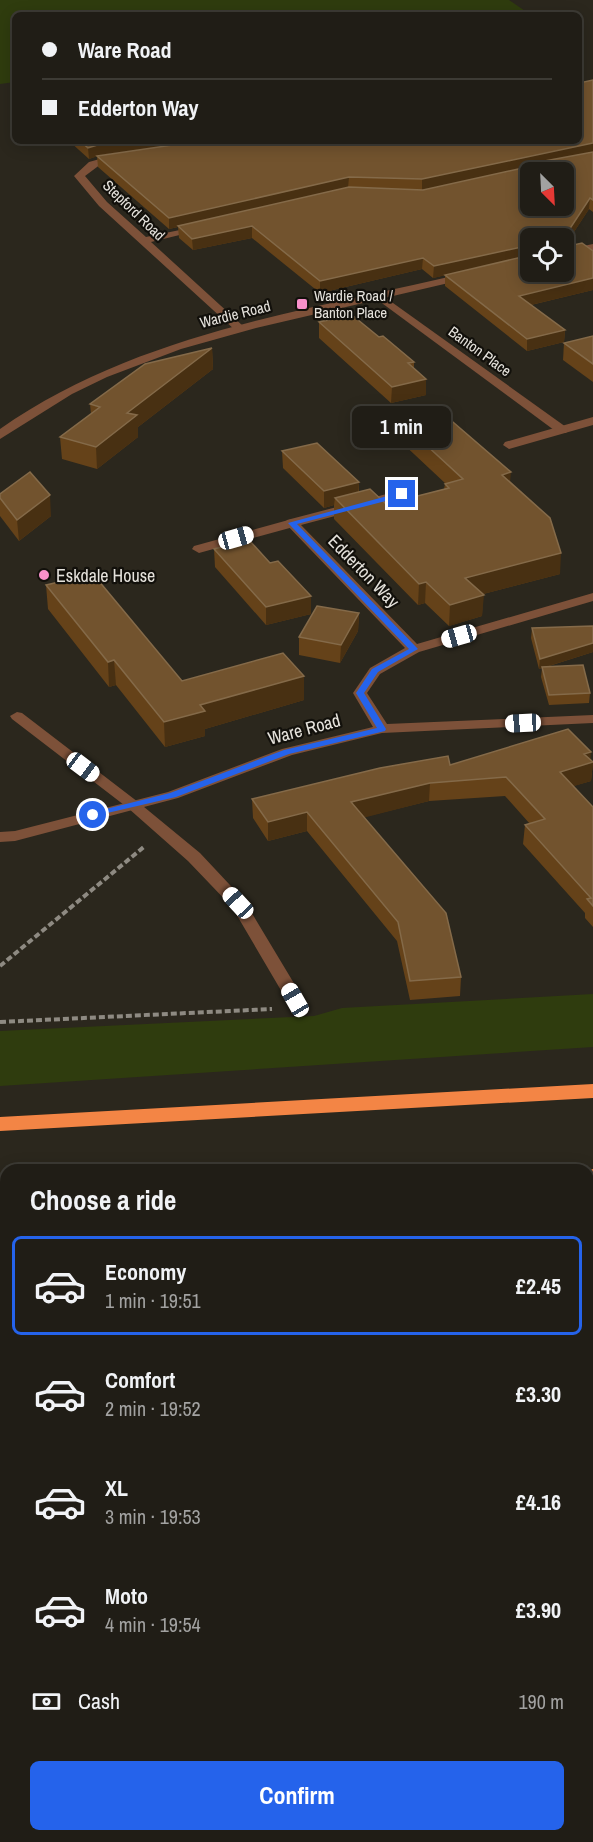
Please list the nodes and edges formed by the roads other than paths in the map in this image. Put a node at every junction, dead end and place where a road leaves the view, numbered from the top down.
1 (127, 156) edge
2 (210, 224) edge
3 (143, 241) junction
4 (593, 247) edge
5 (574, 251) edge
6 (480, 273) edge
7 (379, 296) junction
8 (239, 328) junction
9 (593, 421) edge
10 (562, 430) junction
11 (0, 435) edge
12 (509, 445) dead end
13 (402, 494) dead end
14 (292, 523) junction
15 (199, 549) dead end
16 (593, 597) edge
17 (414, 649) junction
18 (17, 716) dead end
19 (593, 719) edge
20 (382, 729) junction
21 (133, 805) junction
22 (0, 837) edge
23 (295, 1000) road end
24 (593, 1091) edge
25 (0, 1124) edge

1 - 3 street, Stepford Road
2 - 3 street
3 - 8 street, Stepford Road
4 - 5 street
6 - 7 street, Wardie Road
7 - 8 street, Wardie Road
7 - 10 street, Banton Place
8 - 11 street, Wardie Road
9 - 10 street
10 - 12 street
13 - 14 street, Edderton Way
14 - 15 street
14 - 17 street, Edderton Way
16 - 17 street
17 - 20 street
18 - 21 street
19 - 20 street, Ware Road
20 - 21 street, Ware Road
21 - 22 street, Ware Road
21 - 23 street
24 - 25 highway

